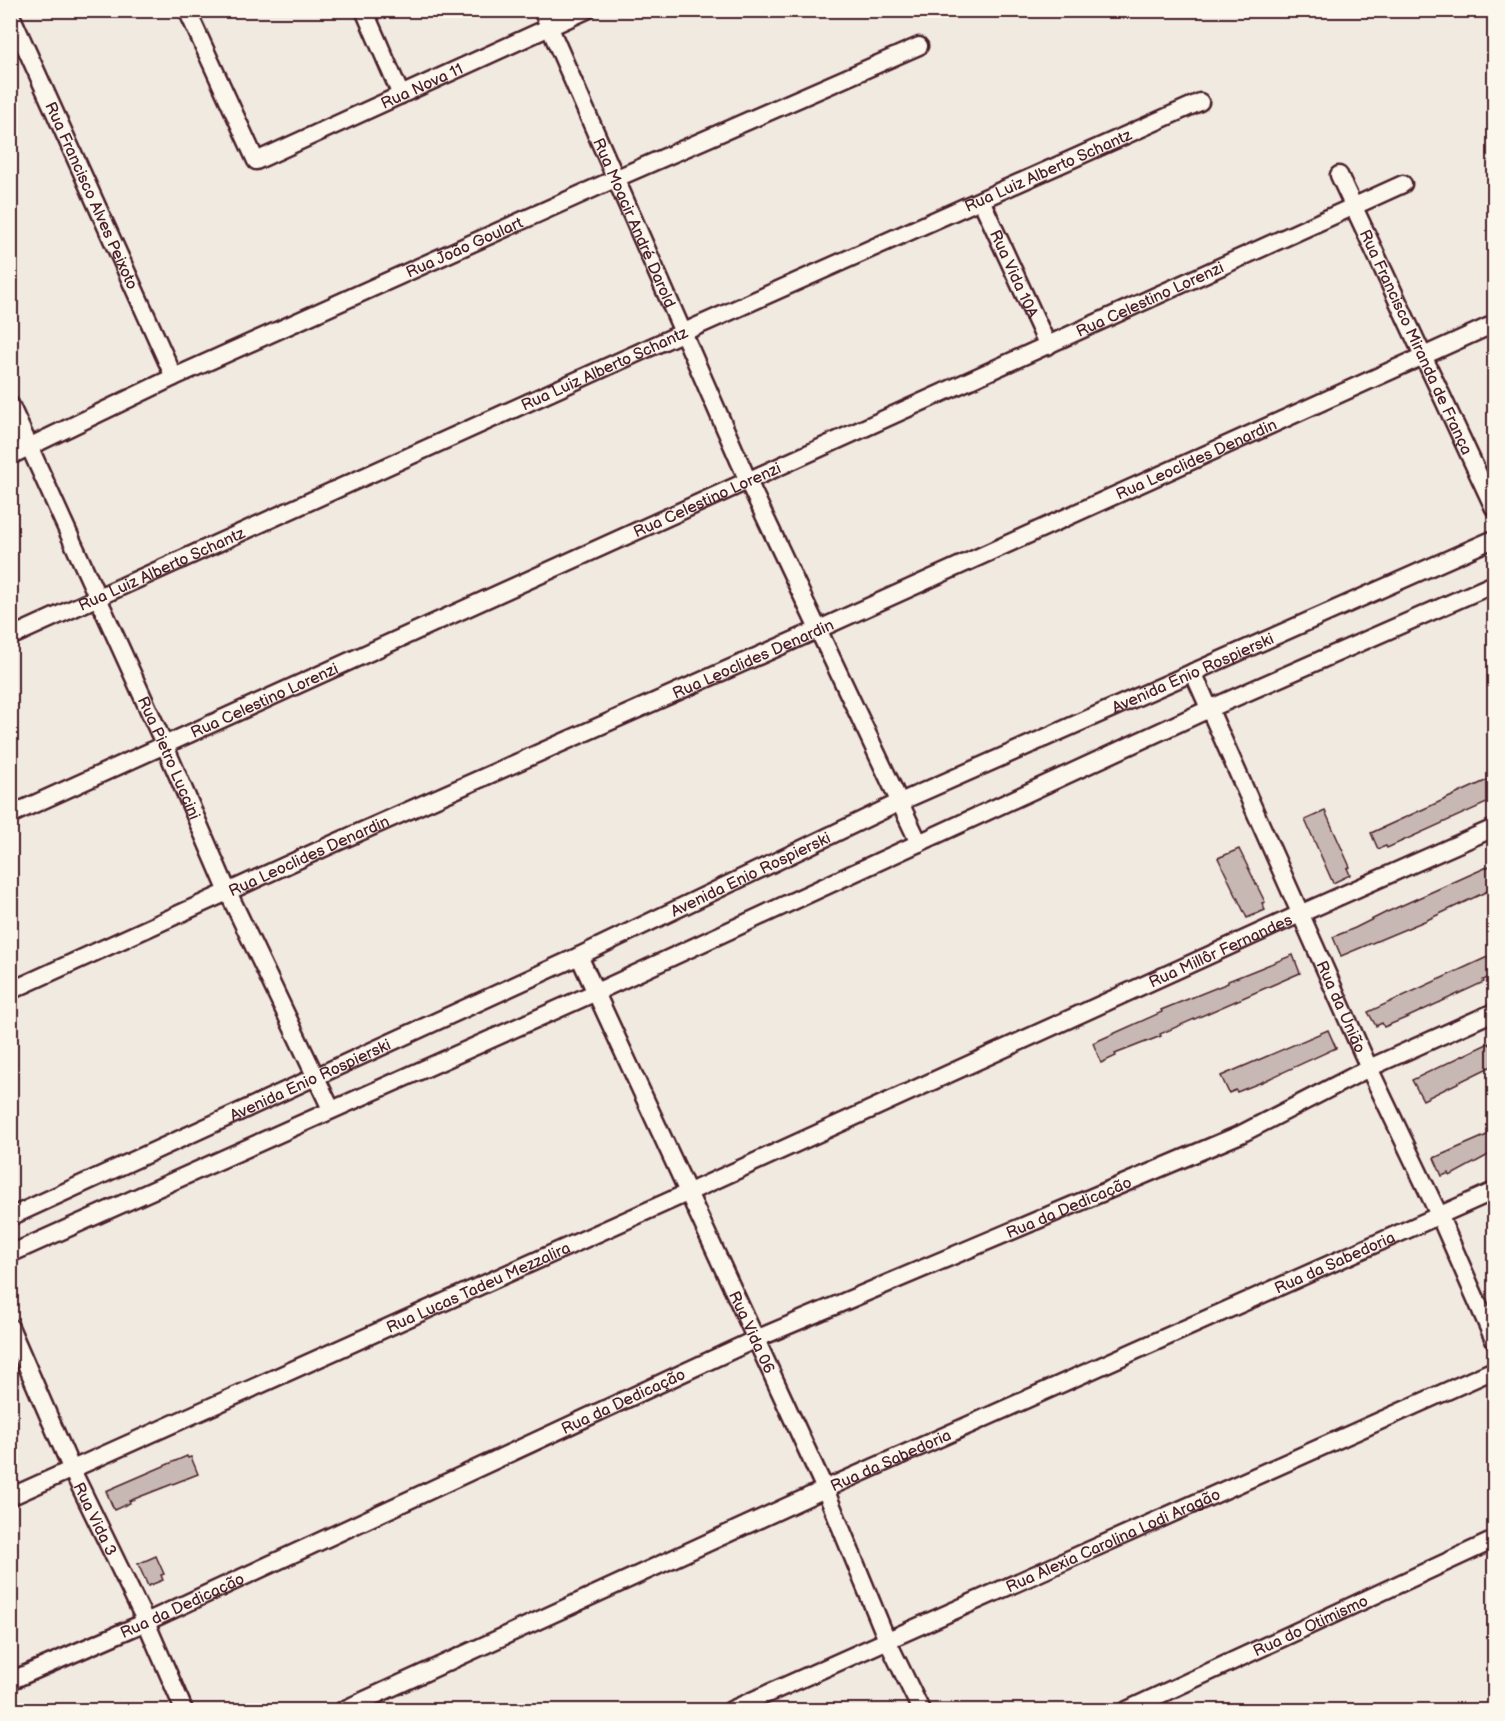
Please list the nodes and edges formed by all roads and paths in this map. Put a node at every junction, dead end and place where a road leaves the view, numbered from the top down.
1 (187, 10) edge
2 (364, 10) edge
3 (542, 10) edge
4 (587, 10) edge
5 (10, 13) edge
6 (550, 28) junction
7 (919, 46) dead end
8 (401, 95) junction
9 (1200, 102) dead end
10 (1339, 175) dead end
11 (617, 178) junction
12 (1403, 184) dead end
13 (981, 200) junction
14 (1354, 206) junction
15 (1494, 324) edge
16 (684, 332) junction
17 (1048, 346) junction
18 (1425, 356) junction
19 (174, 377) junction
20 (10, 404) edge
21 (30, 448) junction
22 (10, 456) edge
23 (748, 481) junction
24 (1494, 508) edge
25 (1494, 539) edge
26 (1494, 584) edge
27 (99, 598) junction
28 (818, 630) junction
29 (10, 637) edge
30 (1193, 672) junction
31 (1209, 709) junction
32 (165, 746) junction
33 (900, 801) junction
34 (10, 815) edge
35 (1494, 828) edge
36 (919, 843) junction
37 (228, 892) junction
38 (1302, 913) junction
39 (579, 956) junction
40 (10, 991) edge
41 (594, 993) junction
42 (1494, 1012) edge
43 (1369, 1068) junction
44 (946, 1076) joint
45 (315, 1078) junction
46 (332, 1109) junction
47 (1494, 1191) edge
48 (687, 1193) junction
49 (1440, 1216) junction
50 (10, 1217) edge
51 (10, 1254) edge
52 (10, 1327) edge
53 (756, 1339) junction
54 (1494, 1340) edge
55 (1494, 1370) edge
56 (72, 1470) junction
57 (825, 1489) junction
58 (10, 1497) edge
59 (1494, 1540) edge
60 (146, 1622) junction
61 (887, 1640) junction
62 (10, 1681) edge
63 (184, 1710) edge
64 (343, 1710) edge
65 (731, 1710) edge
66 (921, 1710) edge
67 (1127, 1710) edge

1 - 8 street, Rua Nova 11
2 - 8 street
3 - 6 street, Rua Moacir André Darold
4 - 6 street, Rua Nova 11
5 - 19 street, Rua Francisco Alves Peixoto
6 - 8 street, Rua Nova 11
6 - 11 street, Rua Moacir André Darold
7 - 11 street, Rua João Goulart
9 - 13 street, Rua Luiz Alberto Schantz
10 - 14 street, Rua Francisco Miranda de França
11 - 16 street, Rua Moacir André Darold
11 - 19 street, Rua João Goulart
12 - 14 street, Rua Celestino Lorenzi
13 - 16 street, Rua Luiz Alberto Schantz
13 - 17 street, Rua Vida 10A
14 - 17 street, Rua Celestino Lorenzi
14 - 18 street, Rua Francisco Miranda de França
15 - 18 street, Rua Leoclides Denardin
16 - 23 street, Rua Moacir André Darold
16 - 27 street, Rua Luiz Alberto Schantz
17 - 23 street, Rua Celestino Lorenzi
18 - 24 street, Rua Francisco Miranda de França
18 - 28 street, Rua Leoclides Denardin
19 - 21 street, Rua João Goulart
20 - 21 street, Rua Pietro Luccini
21 - 22 street, Rua João Goulart
21 - 27 street, Rua Pietro Luccini
23 - 28 street, Rua Moacir André Darold
23 - 32 street, Rua Celestino Lorenzi
25 - 30 street, Avenida Enio Rospierski
26 - 31 street
27 - 29 street, Rua Luiz Alberto Schantz
27 - 32 street, Rua Pietro Luccini
28 - 33 street, Rua Moacir André Darold
28 - 37 street, Rua Leoclides Denardin
30 - 31 street, Rua da União
30 - 33 street, Avenida Enio Rospierski
31 - 36 street
31 - 38 street, Rua da União
32 - 34 street, Rua Celestino Lorenzi
32 - 37 street, Rua Pietro Luccini
33 - 36 street, Rua Moacir André Darold
33 - 39 street, Avenida Enio Rospierski
35 - 38 street, Rua Millôr Fernandes
36 - 41 street
37 - 40 street, Rua Leoclides Denardin
37 - 45 street, Rua Pietro Luccini
38 - 43 street, Rua da União
38 - 44 street, Rua Millôr Fernandes
39 - 41 street, Rua Vida 06
39 - 45 street, Avenida Enio Rospierski
41 - 46 street
41 - 48 street, Rua Vida 06
42 - 43 street, Rua da Dedicação
43 - 49 street, Rua da União
43 - 53 street, Rua da Dedicação
44 - 48 street, Rua Lucas Tadeu Mezzalira
45 - 46 street, Rua Pietro Luccini
45 - 50 street, Avenida Enio Rospierski
46 - 51 street
47 - 49 street, Rua da Sabedoria
48 - 53 street, Rua Vida 06
48 - 56 street, Rua Lucas Tadeu Mezzalira
49 - 54 street, Rua da União
49 - 57 street, Rua da Sabedoria
52 - 56 street, Rua Vida 3
53 - 57 street, Rua Vida 06
53 - 60 street, Rua da Dedicação
55 - 61 street, Rua Alexia Carolina Lodi Aragão
56 - 58 street, Rua Lucas Tadeu Mezzalira
56 - 60 street, Rua Vida 3
57 - 61 street, Rua Vida 06
57 - 64 street, Rua da Sabedoria
59 - 67 street, Rua do Otimismo
60 - 62 street, Rua da Dedicação
60 - 63 street, Rua Vida 3
61 - 65 street, Rua Alexia Carolina Lodi Aragão
61 - 66 street, Rua Vida 06

